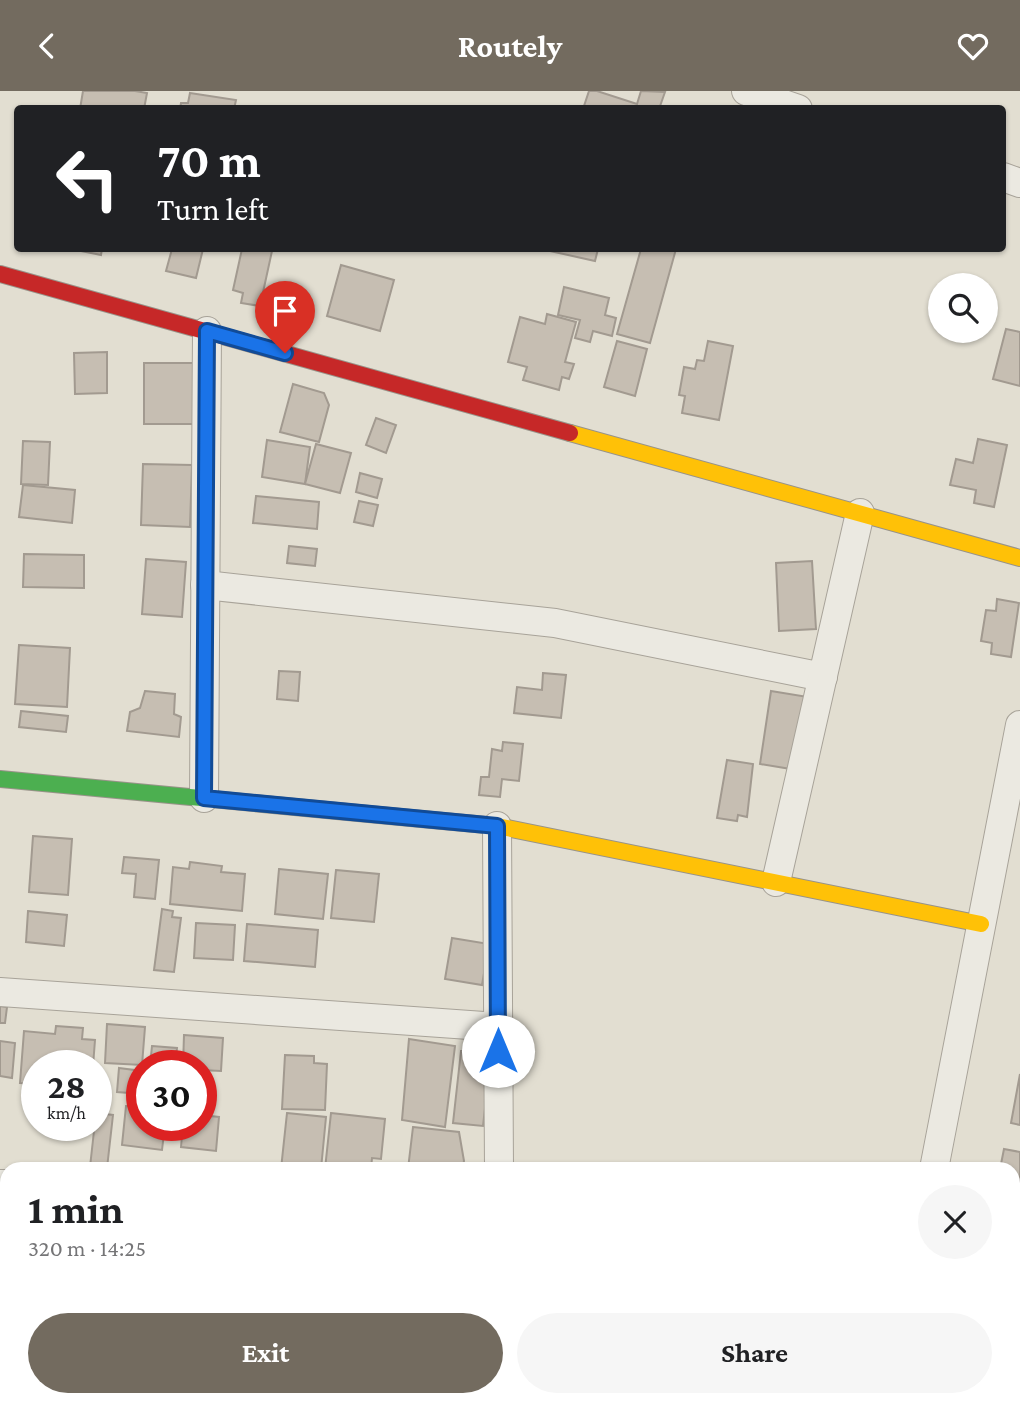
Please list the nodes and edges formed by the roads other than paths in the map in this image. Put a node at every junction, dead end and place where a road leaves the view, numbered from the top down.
1 (746, 91) edge
2 (786, 105) edge
3 (0, 274) edge
4 (207, 331) junction
5 (860, 513) junction
6 (1020, 558) edge
7 (205, 585) junction
8 (823, 677) junction
9 (1020, 725) edge
10 (0, 779) edge
11 (204, 798) junction
12 (497, 826) junction
13 (776, 882) junction
14 (981, 924) junction
15 (0, 992) edge
16 (498, 1027) junction
17 (499, 1162) edge
18 (935, 1162) edge

1 - 2 street
3 - 4 street
4 - 5 street
4 - 7 street
5 - 6 street
5 - 8 street
7 - 8 street
7 - 11 street
8 - 13 street
9 - 14 street
10 - 11 street
11 - 12 street
12 - 13 street
12 - 16 street
13 - 14 street
14 - 18 street
15 - 16 street
16 - 17 street

